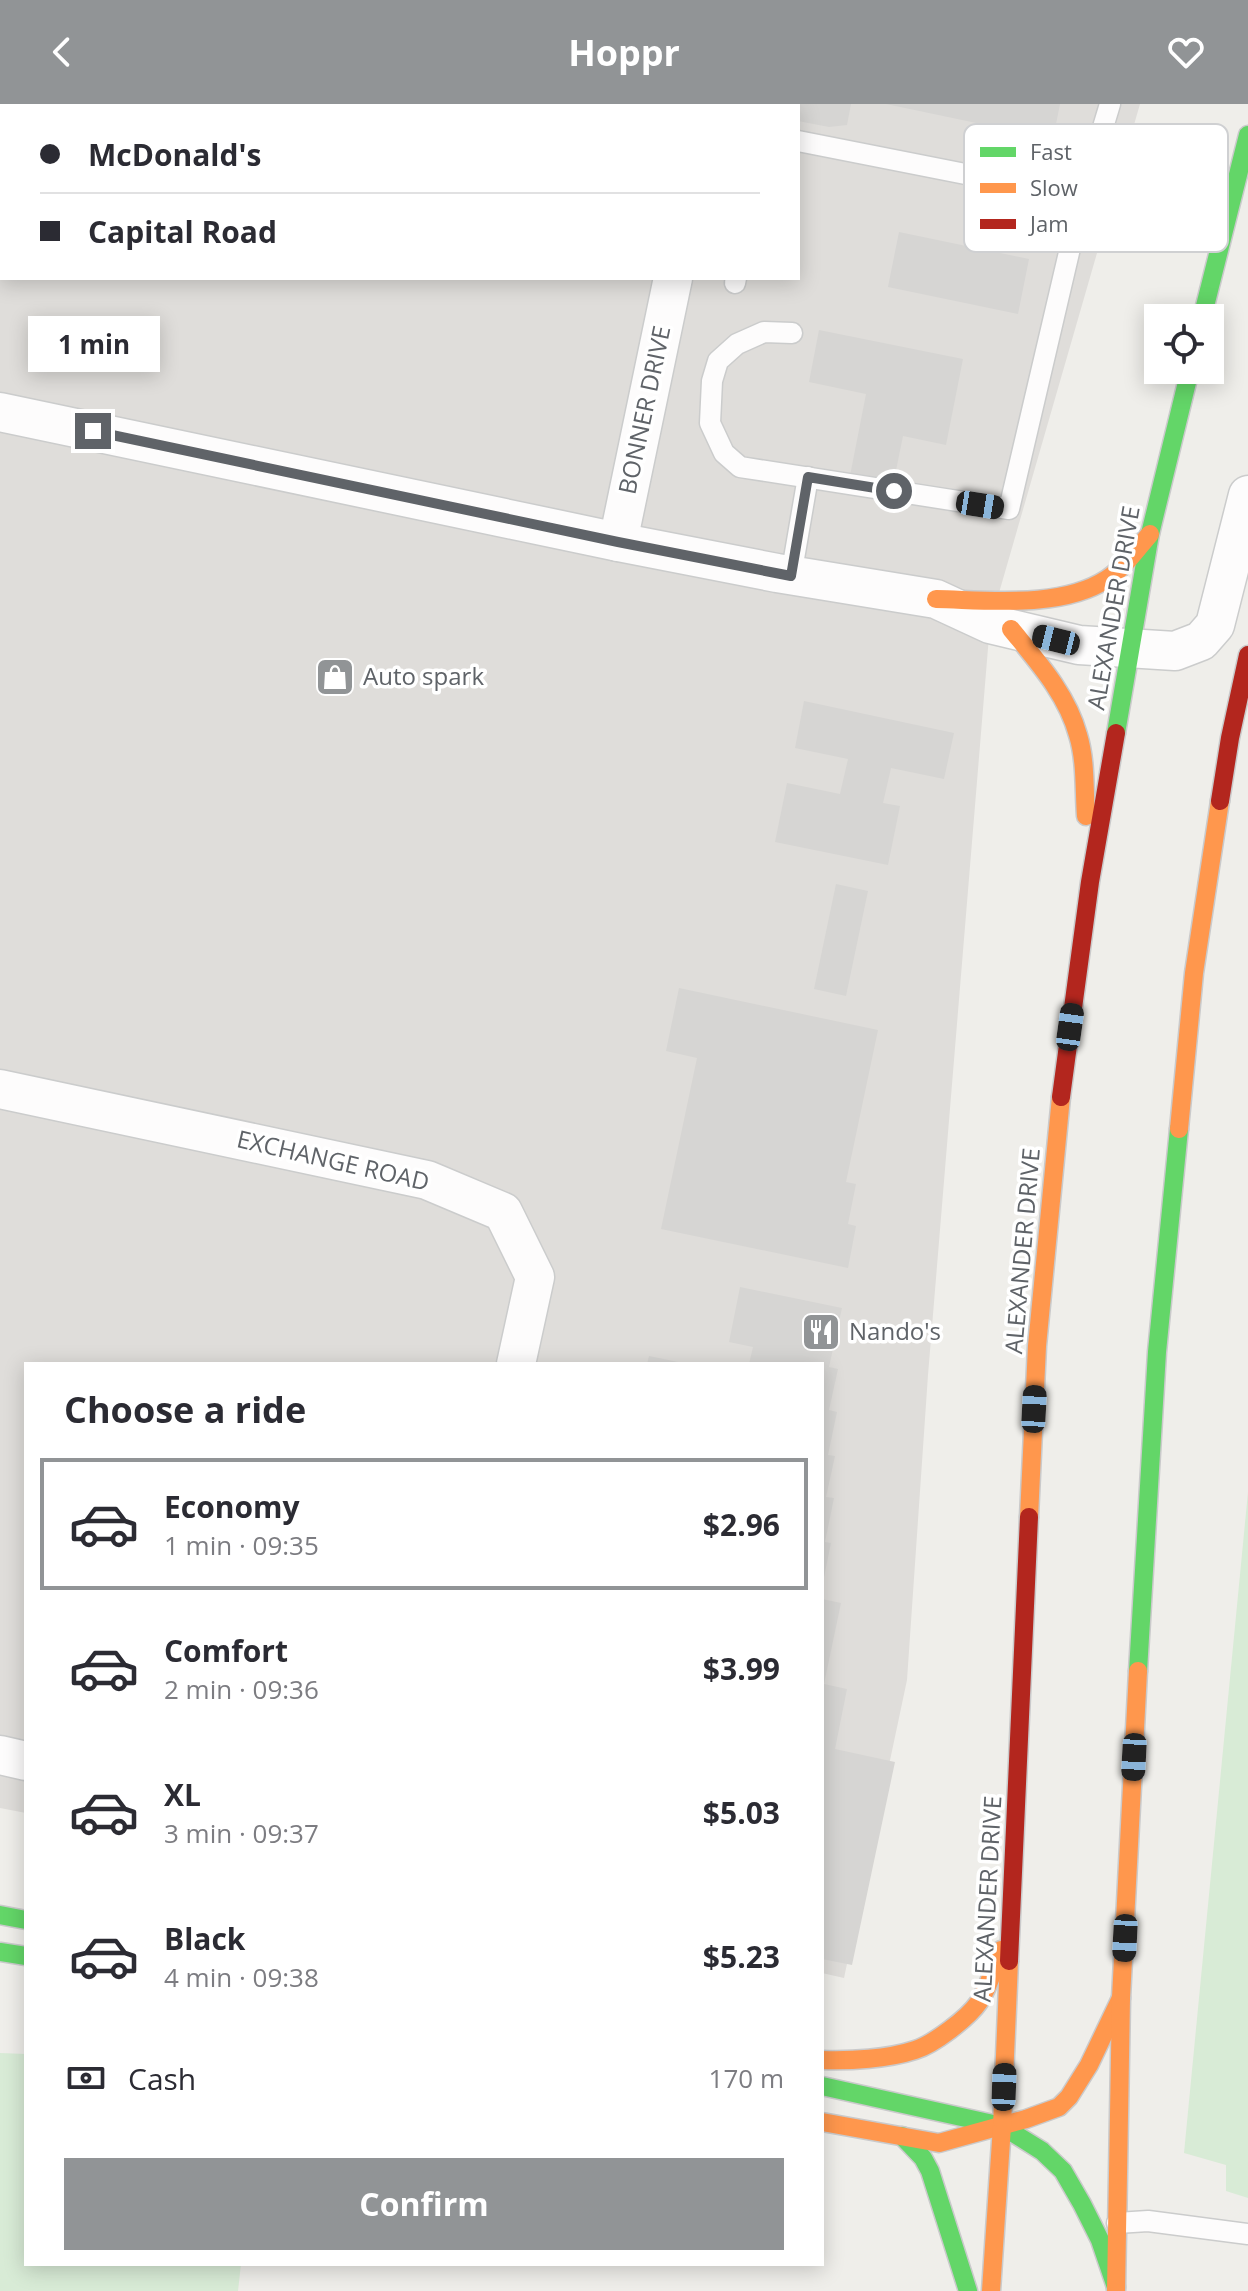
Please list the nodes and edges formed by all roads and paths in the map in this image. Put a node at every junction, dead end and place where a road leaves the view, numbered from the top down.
1 (1110, 104) edge
2 (1104, 124) edge
3 (1248, 135) edge
4 (800, 141) edge
5 (964, 174) edge
6 (1228, 211) edge
7 (1069, 252) edge
8 (1218, 252) edge
9 (673, 280) edge
10 (1205, 304) edge
11 (792, 333) dead end
12 (1187, 384) edge
13 (0, 412) edge
14 (808, 477) junction
15 (1248, 495) edge
16 (1150, 534) junction
17 (618, 542) junction
18 (791, 576) junction
19 (936, 599) junction
20 (1011, 629) junction
21 (1131, 647) junction
22 (1248, 655) edge
23 (1090, 882) junction
24 (0, 1089) edge
25 (516, 1362) edge
26 (0, 1755) edge
27 (24, 1761) edge
28 (0, 1915) edge
29 (1011, 1917) junction
30 (24, 1920) edge
31 (0, 1952) edge
32 (24, 1956) edge
33 (1121, 1998) junction
34 (824, 2060) edge
35 (824, 2086) edge
36 (824, 2122) edge
37 (1002, 2126) junction
38 (902, 2136) junction
39 (1117, 2223) junction
40 (1248, 2234) edge
41 (1116, 2290) edge
42 (968, 2291) edge
43 (991, 2291) edge

1 - 2 lane
3 - 6 main road
4 - 5 lane
7 - 14 lane
8 - 10 main road
9 - 17 street, BONNER DRIVE
11 - 14 lane
12 - 16 main road, ALEXANDER DRIVE
13 - 17 street
14 - 18 lane
15 - 21 street
16 - 19 main road
16 - 21 main road, ALEXANDER DRIVE
17 - 18 street
18 - 19 street
19 - 20 street
20 - 21 street
20 - 23 main road
21 - 23 main road, ALEXANDER DRIVE
22 - 33 main road
23 - 29 main road, ALEXANDER DRIVE
24 - 25 street, EXCHANGE ROAD
26 - 27 street
28 - 30 main road
29 - 34 main road
29 - 37 main road, ALEXANDER DRIVE
31 - 32 main road
33 - 37 main road
33 - 39 main road
35 - 37 main road
36 - 38 main road
37 - 38 main road
37 - 41 main road
37 - 43 main road, ALEXANDER DRIVE
38 - 42 main road
39 - 40 lane
39 - 41 main road

